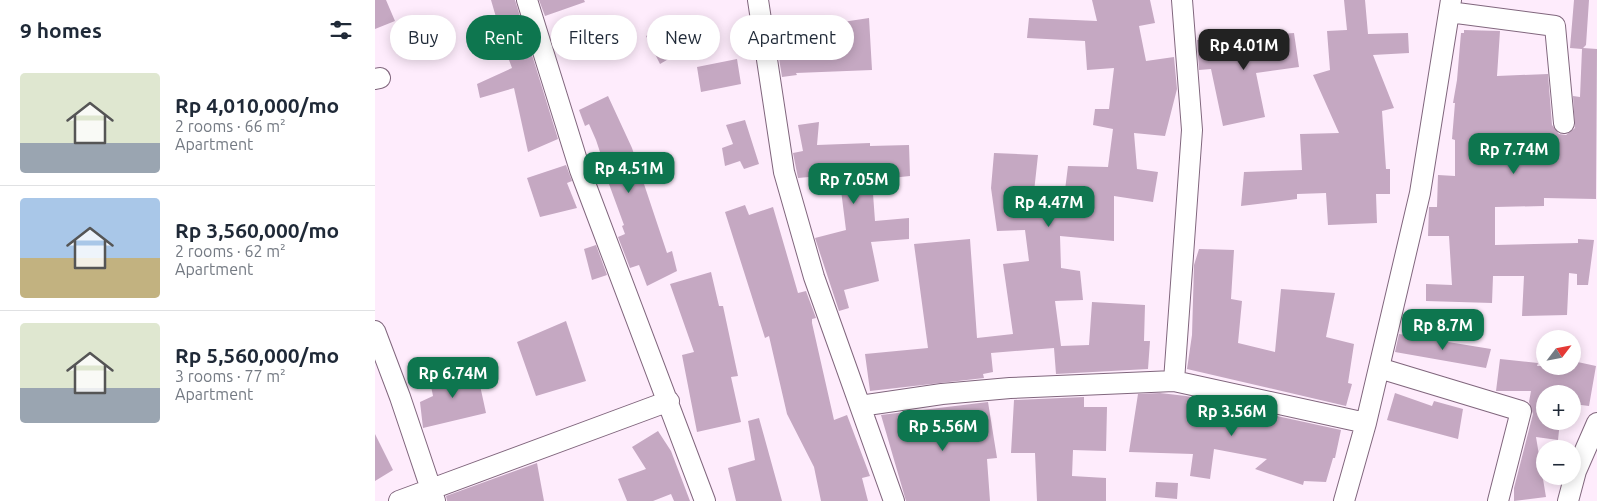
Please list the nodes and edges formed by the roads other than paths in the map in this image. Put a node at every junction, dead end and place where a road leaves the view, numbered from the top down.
1 (527, 0) edge
2 (757, 0) edge
3 (1182, 0) edge
4 (1450, 6) edge
5 (1564, 123) dead end
6 (375, 331) edge
7 (1379, 368) junction
8 (1174, 381) junction
9 (669, 401) junction
10 (860, 406) junction
11 (1366, 423) junction
12 (1597, 423) edge
13 (433, 496) edge
14 (399, 501) edge
15 (705, 501) edge
16 (894, 501) edge
17 (1344, 501) edge
18 (1498, 501) edge
19 (1568, 501) edge

1 - 9 street
2 - 10 street
3 - 8 street
4 - 5 street
4 - 7 street
6 - 13 street
7 - 11 street
7 - 18 street
8 - 10 street
8 - 11 street
9 - 13 street
9 - 15 street
10 - 16 street
11 - 17 street
12 - 19 street
13 - 14 street

